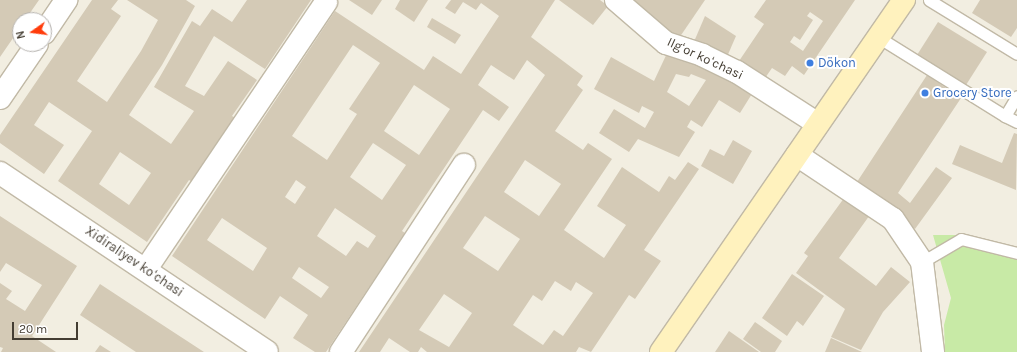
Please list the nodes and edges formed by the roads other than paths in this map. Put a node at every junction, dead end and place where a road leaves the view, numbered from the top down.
1 (66, 0) edge
2 (616, 0) edge
3 (904, 0) edge
4 (929, 0) edge
5 (326, 2) dead end
6 (52, 21) edge
7 (878, 37) junction
8 (31, 52) edge
9 (1017, 54) edge
10 (1017, 96) edge
11 (0, 98) edge
12 (1005, 116) junction
13 (1017, 122) edge
14 (818, 124) junction
15 (797, 155) junction
16 (464, 165) dead end
17 (0, 173) edge
18 (1017, 253) edge
19 (922, 262) junction
20 (146, 269) junction
21 (267, 352) edge
22 (341, 352) edge
23 (660, 352) edge
24 (933, 352) edge

1 - 6 street
2 - 14 street, Ilgʻor koʻchasi
3 - 7 main road
4 - 9 lane
5 - 20 street
7 - 12 lane
7 - 14 main road
8 - 11 street
10 - 12 lane
12 - 13 lane
14 - 15 main road
15 - 19 street
15 - 23 main road
16 - 22 street
17 - 20 street, Xidiraliyev koʻchasi
18 - 19 lane
19 - 24 street
20 - 21 street, Xidiraliyev koʻchasi

